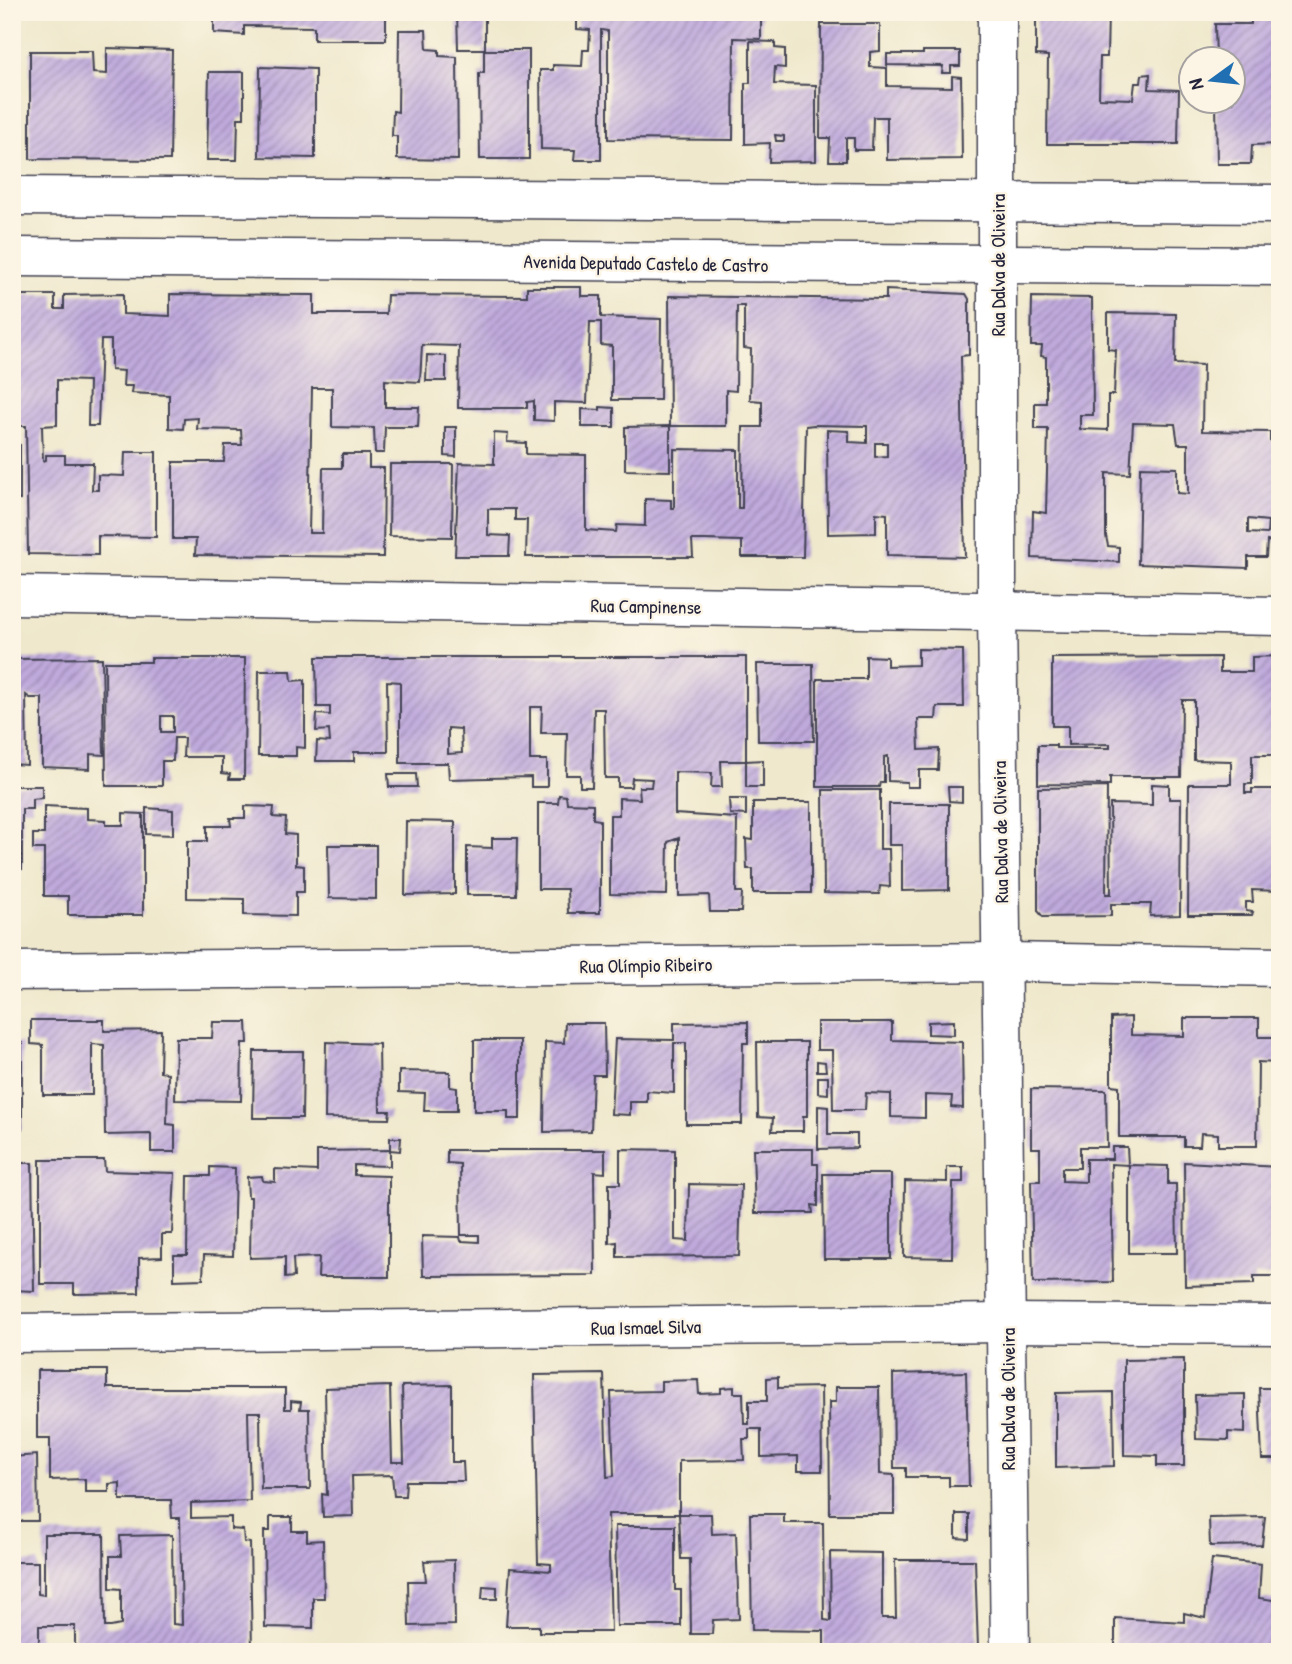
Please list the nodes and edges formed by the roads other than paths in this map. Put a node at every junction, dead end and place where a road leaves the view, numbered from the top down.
1 (997, 12) edge
2 (12, 196) edge
3 (998, 202) junction
4 (1280, 204) edge
5 (12, 257) edge
6 (999, 266) junction
7 (1280, 266) edge
8 (12, 595) edge
9 (997, 612) junction
10 (1280, 616) edge
11 (1002, 962) junction
12 (1280, 967) edge
13 (12, 971) edge
14 (1007, 1323) junction
15 (1280, 1325) edge
16 (12, 1333) edge
17 (1010, 1652) edge

1 - 3 street, Rua Dalva de Oliveira
2 - 3 street
3 - 4 street
3 - 6 street, Rua Dalva de Oliveira
5 - 6 street, Avenida Deputado Castelo de Castro
6 - 7 street, Avenida Deputado Castelo de Castro
6 - 9 street, Rua Dalva de Oliveira
8 - 9 street, Rua Campinense
9 - 10 street, Rua Campinense
9 - 11 street, Rua Dalva de Oliveira
11 - 12 street, Rua Olímpio Ribeiro
11 - 13 street, Rua Olímpio Ribeiro
11 - 14 street, Rua Dalva de Oliveira
14 - 15 street, Rua Ismael Silva
14 - 16 street, Rua Ismael Silva
14 - 17 street, Rua Dalva de Oliveira

